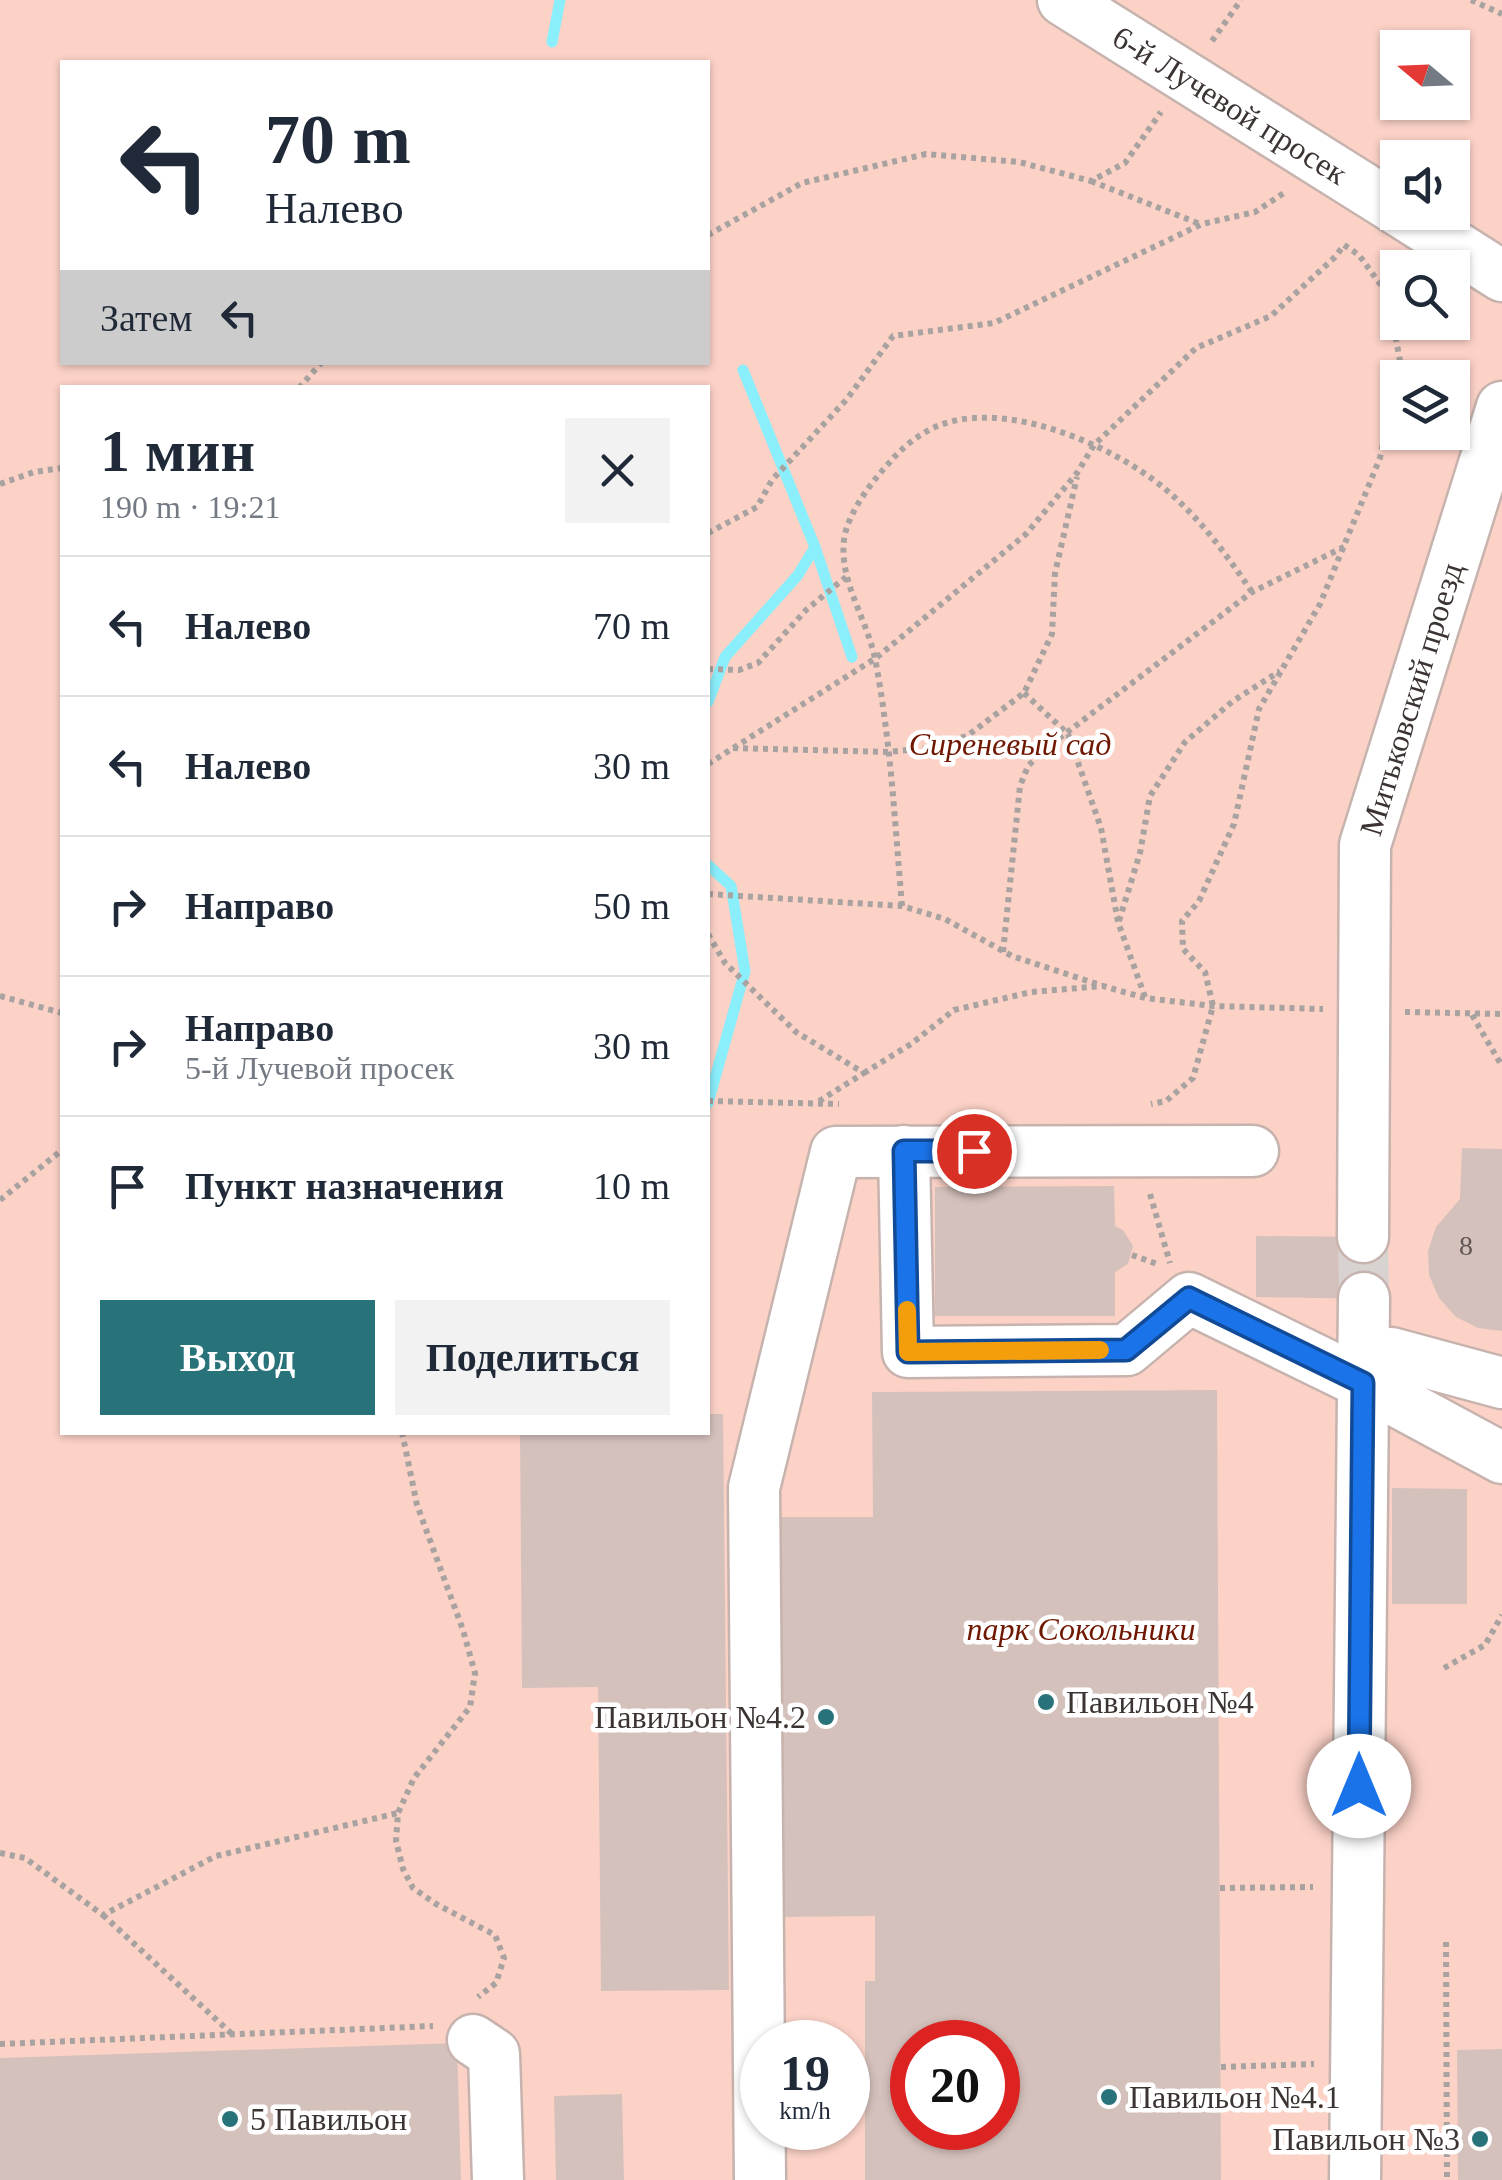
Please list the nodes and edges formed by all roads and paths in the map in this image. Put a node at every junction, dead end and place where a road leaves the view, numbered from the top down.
1 (1063, 0) edge
2 (1471, 0) edge
3 (1502, 14) edge
4 (1186, 78) junction
5 (1326, 165) junction
6 (1092, 181) junction
7 (1380, 200) edge
8 (1202, 224) junction
9 (1428, 230) edge
10 (710, 234) edge
11 (1502, 276) edge
12 (319, 365) edge
13 (302, 385) edge
14 (1502, 407) edge
15 (1094, 444) junction
16 (60, 468) edge
17 (1078, 473) junction
18 (0, 484) edge
19 (710, 532) edge
20 (1345, 546) junction
21 (846, 578) junction
22 (1252, 592) junction
23 (876, 658) junction
24 (710, 668) edge
25 (1282, 671) junction
26 (1024, 693) junction
27 (1068, 734) junction
28 (731, 748) junction
29 (890, 752) junction
30 (710, 763) edge
31 (710, 894) edge
32 (902, 906) junction
33 (1118, 922) junction
34 (710, 937) edge
35 (1003, 952) junction
36 (1103, 986) junction
37 (0, 996) edge
38 (1145, 998) junction
39 (1213, 1006) junction
40 (1362, 1011) junction
41 (60, 1013) edge
42 (1471, 1014) junction
43 (1502, 1014) edge
44 (1502, 1066) edge
45 (864, 1073) junction
46 (710, 1102) edge
47 (815, 1104) junction
48 (852, 1104) dead end
49 (1149, 1128) junction
50 (904, 1151) junction
51 (1253, 1151) dead end
52 (60, 1152) edge
53 (0, 1200) edge
54 (1363, 1237) tunnel mouth
55 (1172, 1270) dead end
56 (1364, 1298) tunnel mouth
57 (1377, 1368) junction
58 (1502, 1382) edge
59 (403, 1435) edge
60 (1502, 1458) edge
61 (1502, 1615) edge
62 (1444, 1668) dead end
63 (398, 1813) junction
64 (0, 1853) edge
65 (1320, 1887) dead end
66 (1220, 1888) dead end
67 (103, 1915) junction
68 (1446, 1942) dead end
69 (473, 2032) junction
70 (232, 2035) junction
71 (0, 2044) edge
72 (1320, 2064) dead end
73 (1221, 2067) dead end
74 (498, 2180) edge
75 (760, 2180) edge
76 (1354, 2180) edge
77 (1447, 2180) edge

1 - 4 street, 6-й Лучевой просек
2 - 3 path
4 - 5 street, 6-й Лучевой просек
4 - 6 path
5 - 7 street, 6-й Лучевой просек
5 - 8 path
6 - 8 path
6 - 10 path
8 - 19 path
9 - 11 street, 6-й Лучевой просек
12 - 13 path
14 - 40 street, Митьковский проезд
15 - 17 path
15 - 20 path
15 - 21 path
15 - 22 path
16 - 18 path
17 - 23 path
17 - 26 path
20 - 22 path
20 - 25 path
21 - 23 path
21 - 24 path
22 - 27 path
23 - 28 path
23 - 29 path
25 - 33 path
25 - 39 path
26 - 27 path
26 - 29 path
27 - 33 path
27 - 35 path
28 - 29 path
28 - 30 path
29 - 32 path
31 - 32 path
32 - 35 path
33 - 38 path
34 - 45 path
35 - 36 path
36 - 38 path
36 - 45 path
37 - 41 path
38 - 39 path
39 - 40 path
39 - 49 path
40 - 42 path
40 - 54 street, Митьковский проезд
42 - 43 path
42 - 44 path
45 - 47 path
46 - 47 path
47 - 48 path
49 - 50 street
49 - 51 street
49 - 55 path
50 - 57 street
50 - 75 street
52 - 53 path
56 - 57 street
57 - 58 street
57 - 60 street
57 - 76 street
59 - 63 path
61 - 62 path
63 - 67 path
63 - 69 path
64 - 67 path
65 - 66 path
67 - 70 path
68 - 77 path
69 - 70 path
69 - 74 street
70 - 71 path
72 - 73 path

